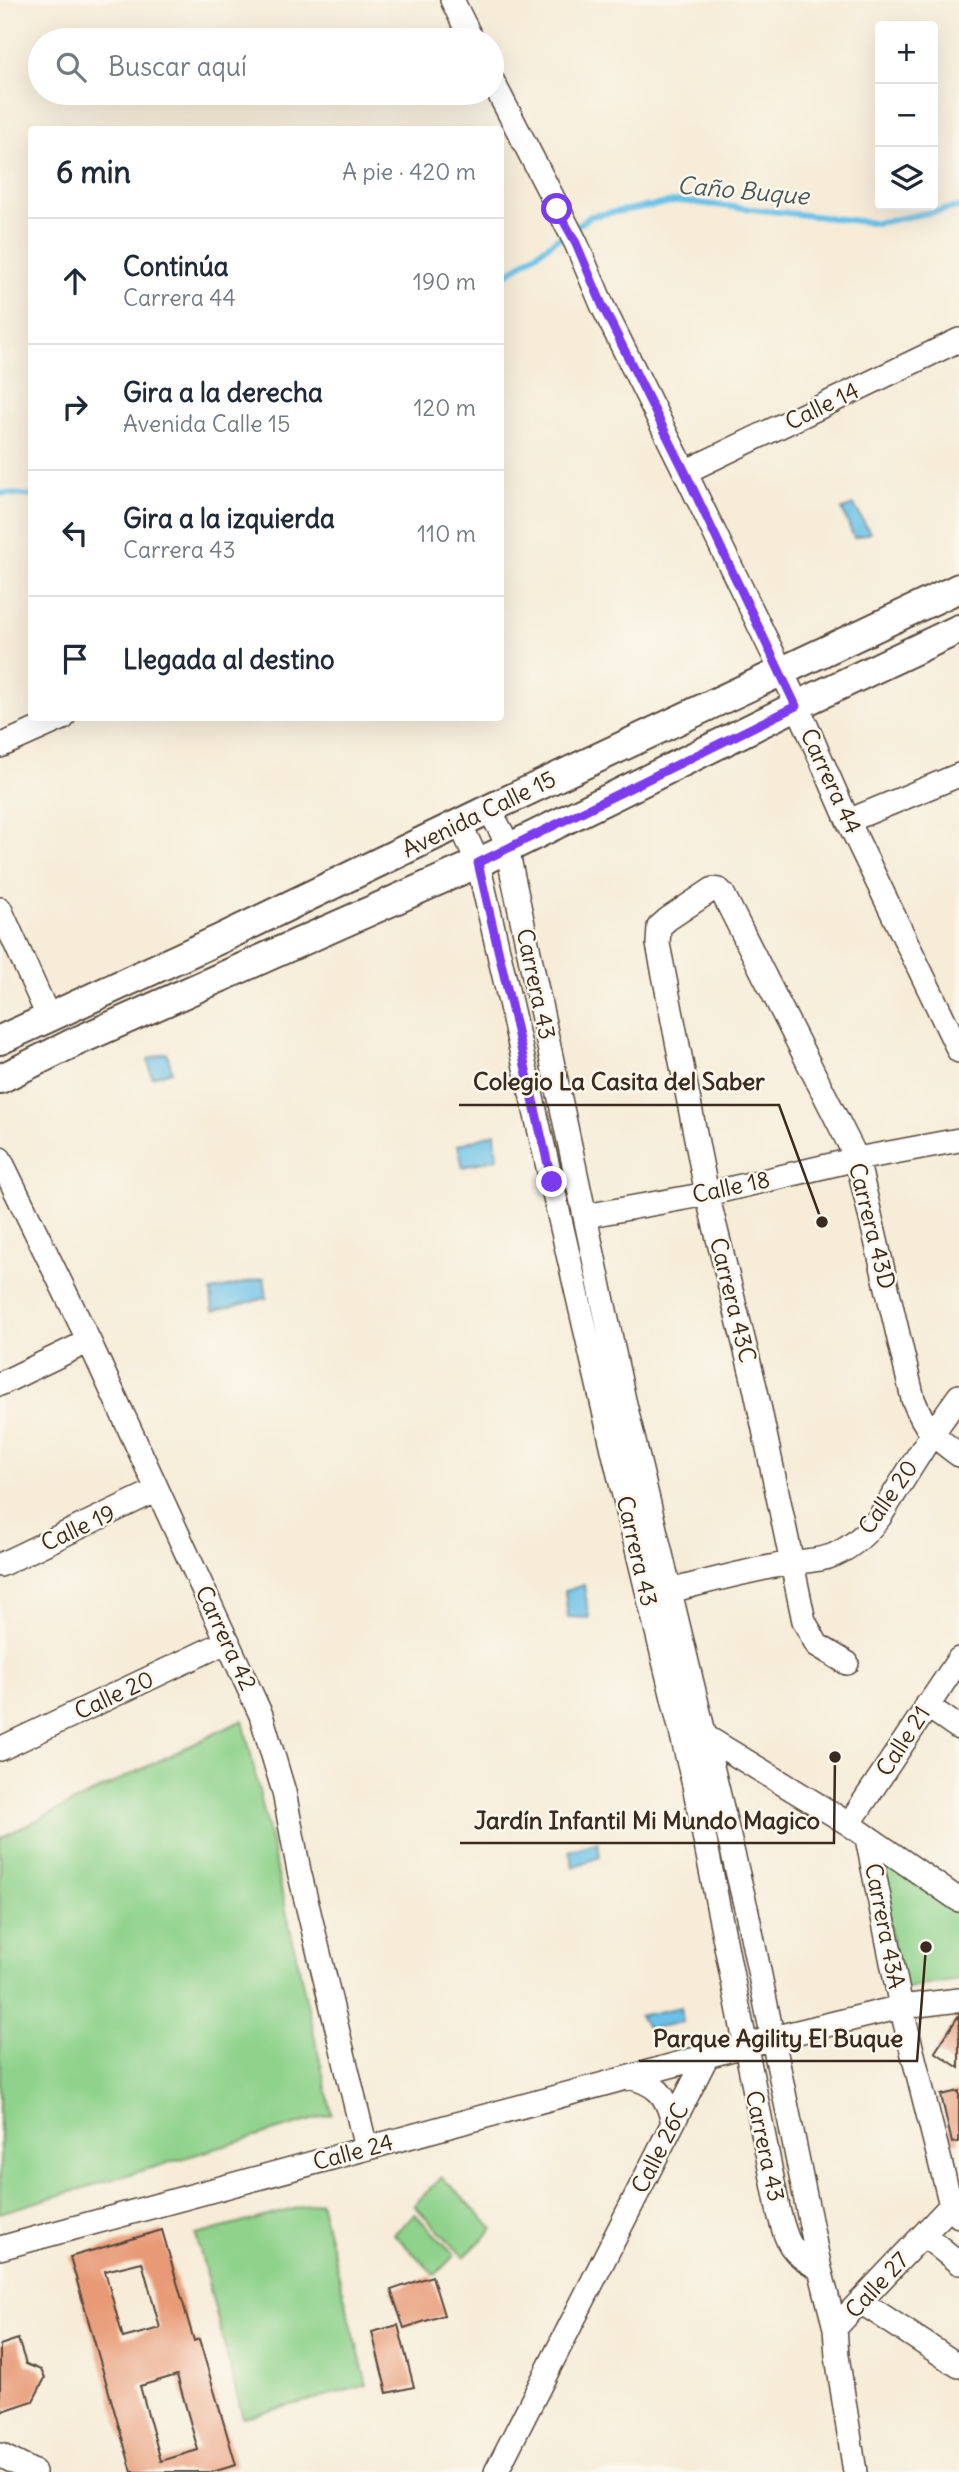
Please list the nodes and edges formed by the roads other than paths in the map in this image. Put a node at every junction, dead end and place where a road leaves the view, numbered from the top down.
1 (452, 0) edge
2 (466, 28) edge
3 (504, 104) edge
4 (959, 340) edge
5 (685, 472) junction
6 (959, 589) edge
7 (959, 629) edge
8 (781, 672) junction
9 (796, 706) junction
10 (57, 721) edge
11 (0, 746) edge
12 (959, 775) edge
13 (489, 809) junction
14 (848, 821) junction
15 (460, 823) junction
16 (507, 849) junction
17 (478, 863) junction
18 (0, 909) edge
19 (668, 919) joint
20 (48, 1016) junction
21 (0, 1040) edge
22 (959, 1051) edge
23 (0, 1079) edge
24 (959, 1140) edge
25 (0, 1159) edge
26 (857, 1159) junction
27 (707, 1194) junction
28 (586, 1216) junction
29 (89, 1341) junction
30 (0, 1384) edge
31 (959, 1396) edge
32 (932, 1434) junction
33 (959, 1455) edge
34 (157, 1490) junction
35 (790, 1563) junction
36 (0, 1565) edge
37 (670, 1591) junction
38 (228, 1641) junction
39 (959, 1659) edge
40 (848, 1663) dead end
41 (926, 1704) junction
42 (959, 1728) edge
43 (703, 1735) junction
44 (0, 1749) edge
45 (858, 1831) junction
46 (959, 1900) edge
47 (959, 2000) edge
48 (901, 2007) junction
49 (773, 2038) junction
50 (745, 2047) junction
51 (707, 2056) junction
52 (629, 2077) junction
53 (673, 2122) junction
54 (366, 2148) junction
55 (956, 2206) edge
56 (924, 2235) junction
57 (0, 2248) edge
58 (959, 2263) edge
59 (820, 2269) junction
60 (861, 2302) junction
61 (835, 2328) junction
62 (959, 2366) edge
63 (0, 2455) edge
64 (505, 2469) edge
65 (34, 2472) edge
66 (855, 2472) edge

1 - 2 street
3 - 5 street, Carrera 44
4 - 5 street, Calle 14
5 - 8 street, Carrera 44
6 - 8 main road, Avenida Calle 15
7 - 9 main road, Avenida Calle 15
8 - 9 street, Carrera 44
8 - 13 main road, Avenida Calle 15
9 - 14 street, Carrera 44
9 - 16 main road, Avenida Calle 15
10 - 11 street
12 - 14 street
13 - 15 main road, Avenida Calle 15
13 - 16 street, Carrera 43
14 - 22 street, Carrera 44
15 - 17 street, Carrera 43
15 - 20 main road, Avenida Calle 15
16 - 17 main road, Avenida Calle 15
16 - 28 street, Carrera 43
17 - 23 main road, Avenida Calle 15
17 - 50 street, Carrera 43
18 - 20 street
19 - 26 street, Carrera 43D
19 - 27 street, Carrera 43C
20 - 21 main road, Avenida Calle 15
24 - 26 street, Calle 18
25 - 29 street, Carrera 42
26 - 27 street, Calle 18
26 - 32 street, Carrera 43D
27 - 28 street, Calle 18
27 - 35 street, Carrera 43C
28 - 37 street, Carrera 43
29 - 30 street
29 - 34 street, Carrera 42
31 - 32 street, Calle 20
32 - 33 street, Carrera 43D
32 - 35 street, Calle 20
34 - 36 street, Calle 19
34 - 38 street, Carrera 42
35 - 37 street, Calle 20
35 - 40 street, Carrera 43C
37 - 43 street, Carrera 43
38 - 44 street, Calle 20
38 - 54 street, Carrera 42
39 - 41 street, Calle 21
41 - 42 street
41 - 45 street, Calle 21
43 - 45 street
43 - 49 street, Carrera 43
45 - 46 street
45 - 48 street, Carrera 43A
47 - 48 street
48 - 49 street
48 - 55 street, Carrera 43A
49 - 50 street
49 - 59 street, Carrera 43
50 - 51 street
50 - 59 street, Carrera 43
51 - 52 street, Calle 24
51 - 53 street, Calle 26C
52 - 53 street
52 - 54 street, Calle 24
53 - 64 street, Calle 26C
54 - 57 street, Calle 24
55 - 56 street, Calle 27
56 - 58 street
56 - 60 street, Calle 27
59 - 61 street, Carrera 43
60 - 61 street, Calle 27
60 - 62 street
61 - 66 street, Calle 27
63 - 65 street

